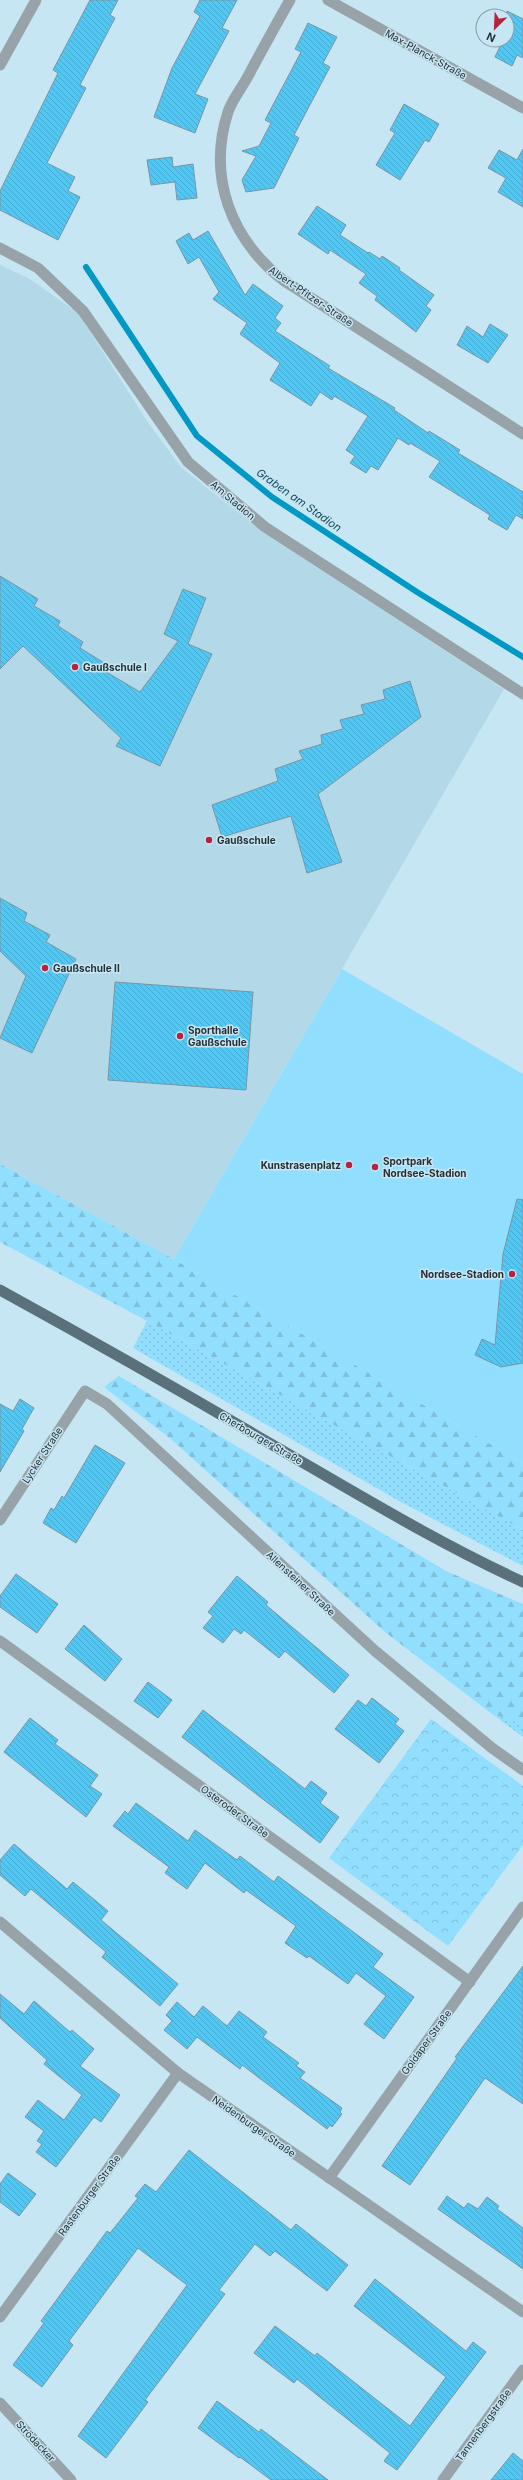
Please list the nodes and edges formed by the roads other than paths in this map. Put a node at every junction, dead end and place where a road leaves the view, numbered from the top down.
1 (36, 0) edge
2 (290, 0) edge
3 (328, 0) edge
4 (0, 65) edge
5 (523, 108) edge
6 (0, 248) edge
7 (523, 434) edge
8 (523, 694) edge
9 (0, 1290) edge
10 (85, 1391) joint
11 (0, 1520) edge
12 (523, 1582) edge
13 (0, 1641) edge
14 (523, 1770) edge
15 (523, 1907) edge
16 (0, 1922) edge
17 (470, 1982) junction
18 (178, 2073) junction
19 (329, 2178) junction
20 (523, 2312) edge
21 (0, 2317) edge
22 (523, 2370) edge
23 (0, 2403) edge
24 (71, 2480) edge
25 (443, 2480) edge

1 - 4 street
2 - 7 street, Albert-Pfitzer-Straße
3 - 5 street, Max-Planck-Straße
6 - 8 street, Am Stadion
9 - 12 main road, Cherbourger Straße
10 - 11 street, Lycker Straße
10 - 14 street, Allensteiner Straße
13 - 17 street, Osteroder Straße
15 - 17 street, Goldaper Straße
16 - 18 street, Neidenburger Straße
17 - 19 street, Goldaper Straße
18 - 19 street, Neidenburger Straße
18 - 21 street, Rastenburger Straße
19 - 20 street, Neidenburger Straße
22 - 25 street, Tannenbergstraße
23 - 24 street, Strödacker

